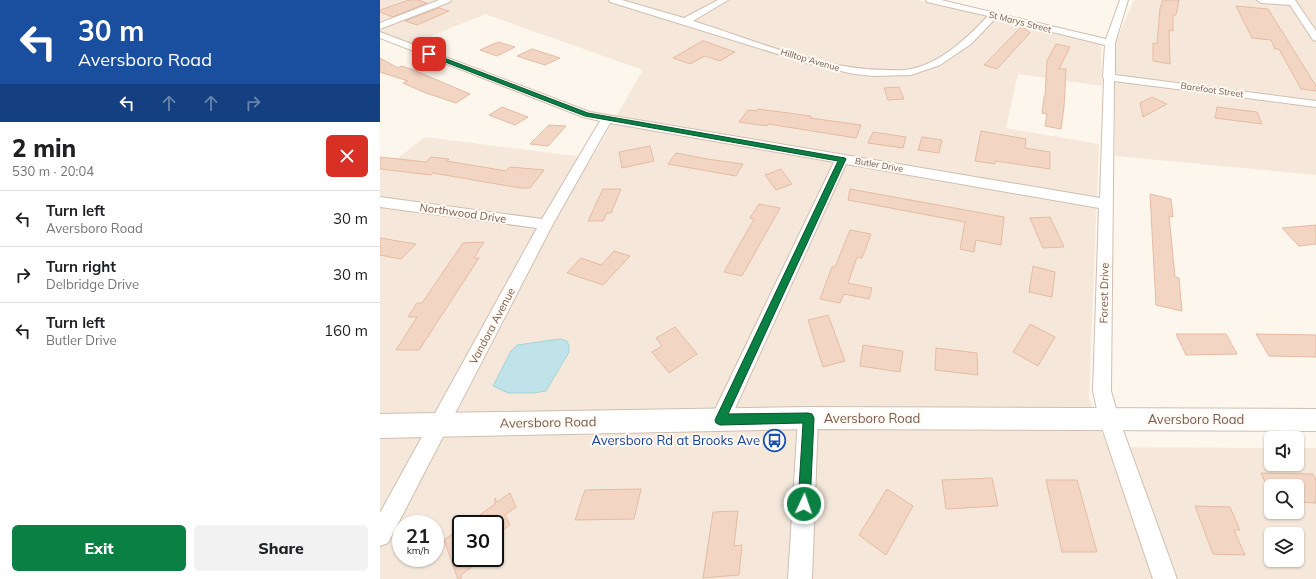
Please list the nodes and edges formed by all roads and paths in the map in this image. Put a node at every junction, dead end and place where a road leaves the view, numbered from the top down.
1 (448, 0) edge
2 (613, 0) edge
3 (724, 0) edge
4 (930, 0) edge
5 (1124, 0) edge
6 (1261, 0) edge
7 (1292, 2) edge
8 (994, 16) junction
9 (684, 22) junction
10 (380, 26) edge
11 (380, 35) edge
12 (1316, 38) edge
13 (1110, 43) junction
14 (1108, 77) junction
15 (1316, 104) edge
16 (607, 118) junction
17 (842, 159) junction
18 (380, 202) edge
19 (1105, 204) junction
20 (546, 224) junction
21 (808, 418) junction
22 (1109, 419) junction
23 (720, 420) junction
24 (1316, 420) edge
25 (440, 424) junction
26 (380, 426) edge
27 (380, 535) edge
28 (800, 579) edge
29 (1165, 579) edge

1 - 10 street
2 - 9 street, Hilltop Avenue
3 - 9 street
4 - 8 street, St Marys Street
5 - 13 street, Forest Drive
6 - 7 street
7 - 12 street
8 - 9 street, Hilltop Avenue
8 - 13 street, St Marys Street
11 - 16 street, Butler Drive
13 - 14 street, Forest Drive
14 - 15 street, Barefoot Street
14 - 19 street, Forest Drive
16 - 17 street, Butler Drive
16 - 20 street, Vandora Avenue
17 - 19 street, Butler Drive
17 - 23 street
18 - 20 street, Northwood Drive
19 - 22 street, Forest Drive
20 - 25 street, Vandora Avenue
21 - 22 street, Aversboro Road
21 - 23 street, Aversboro Road
21 - 28 street
22 - 24 street, Aversboro Road
22 - 29 street, Forest Drive
23 - 25 street, Aversboro Road
25 - 26 street, Aversboro Road
25 - 27 street, Vandora Avenue

